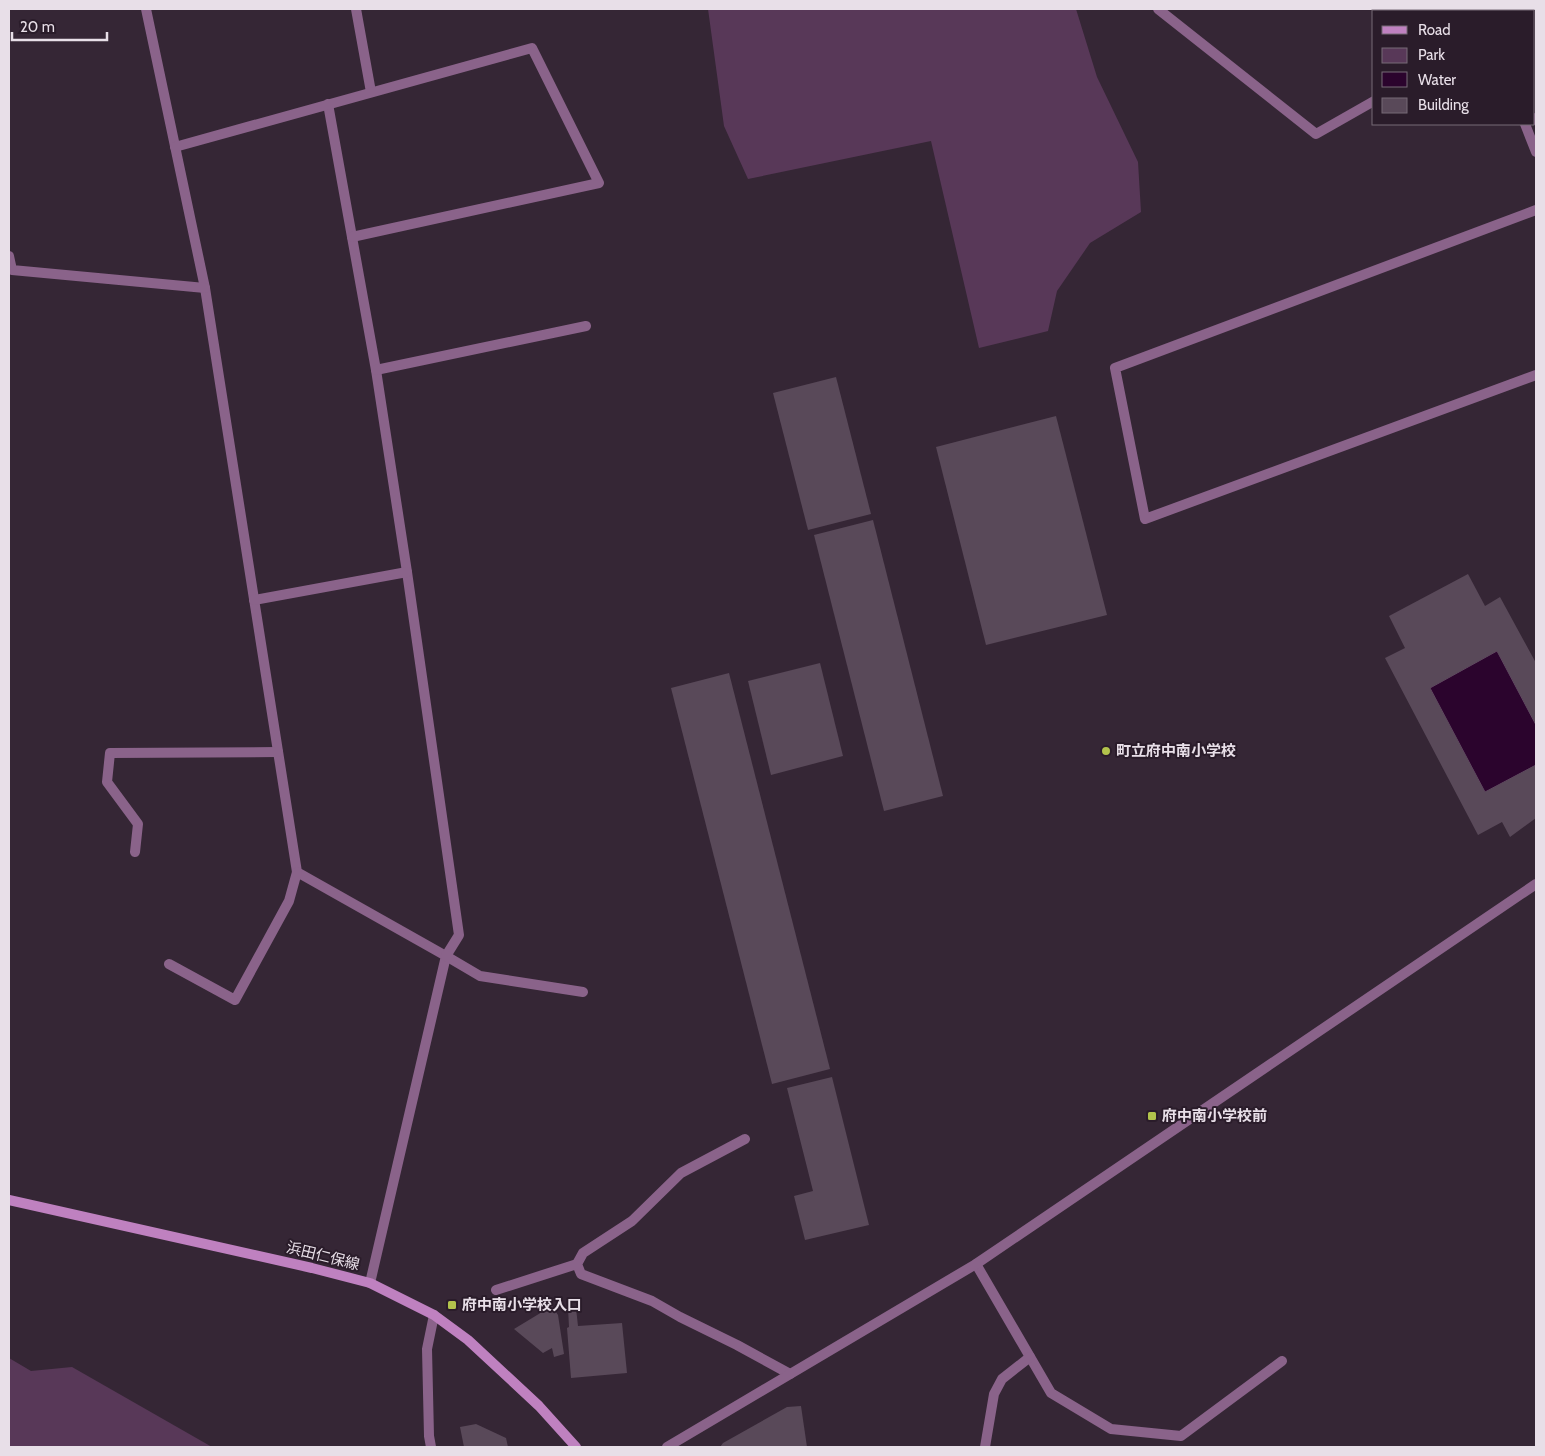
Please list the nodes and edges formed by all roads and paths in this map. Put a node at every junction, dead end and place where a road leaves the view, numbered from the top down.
1 (146, 9) edge
2 (356, 9) edge
3 (1158, 9) edge
4 (371, 92) junction
5 (1372, 102) edge
6 (328, 104) junction
7 (1531, 125) edge
8 (175, 147) junction
9 (1536, 152) edge
10 (1536, 210) edge
11 (352, 237) junction
12 (9, 256) edge
13 (205, 288) junction
14 (586, 326) dead end
15 (376, 370) junction
16 (1536, 375) edge
17 (407, 572) junction
18 (254, 600) junction
19 (278, 752) junction
20 (135, 852) dead end
21 (297, 872) junction
22 (1536, 884) edge
23 (446, 956) junction
24 (169, 964) dead end
25 (583, 992) dead end
26 (745, 1139) dead end
27 (9, 1200) edge
28 (577, 1264) junction
29 (976, 1264) junction
30 (370, 1283) junction
31 (496, 1290) dead end
32 (434, 1315) junction
33 (1030, 1357) junction
34 (1282, 1361) dead end
35 (790, 1374) junction
36 (431, 1447) edge
37 (576, 1447) edge
38 (667, 1447) edge
39 (985, 1447) edge

1 - 8 street
2 - 4 street
3 - 5 street
4 - 6 street
4 - 11 street
6 - 8 street
6 - 11 street
7 - 9 street
8 - 13 street
10 - 16 street
11 - 15 street
12 - 13 street
13 - 18 street
14 - 15 street
15 - 17 street
17 - 18 street
17 - 23 street
18 - 19 street
19 - 20 street
19 - 21 street
21 - 23 street
21 - 24 street
22 - 29 street
23 - 25 street
23 - 30 street
26 - 28 street
27 - 30 main road, 浜田仁保線
28 - 31 street
28 - 35 street
29 - 33 street
29 - 35 street
30 - 32 main road, 浜田仁保線
32 - 36 street
32 - 37 main road, 浜田仁保線
33 - 34 street
33 - 39 street
35 - 38 street

